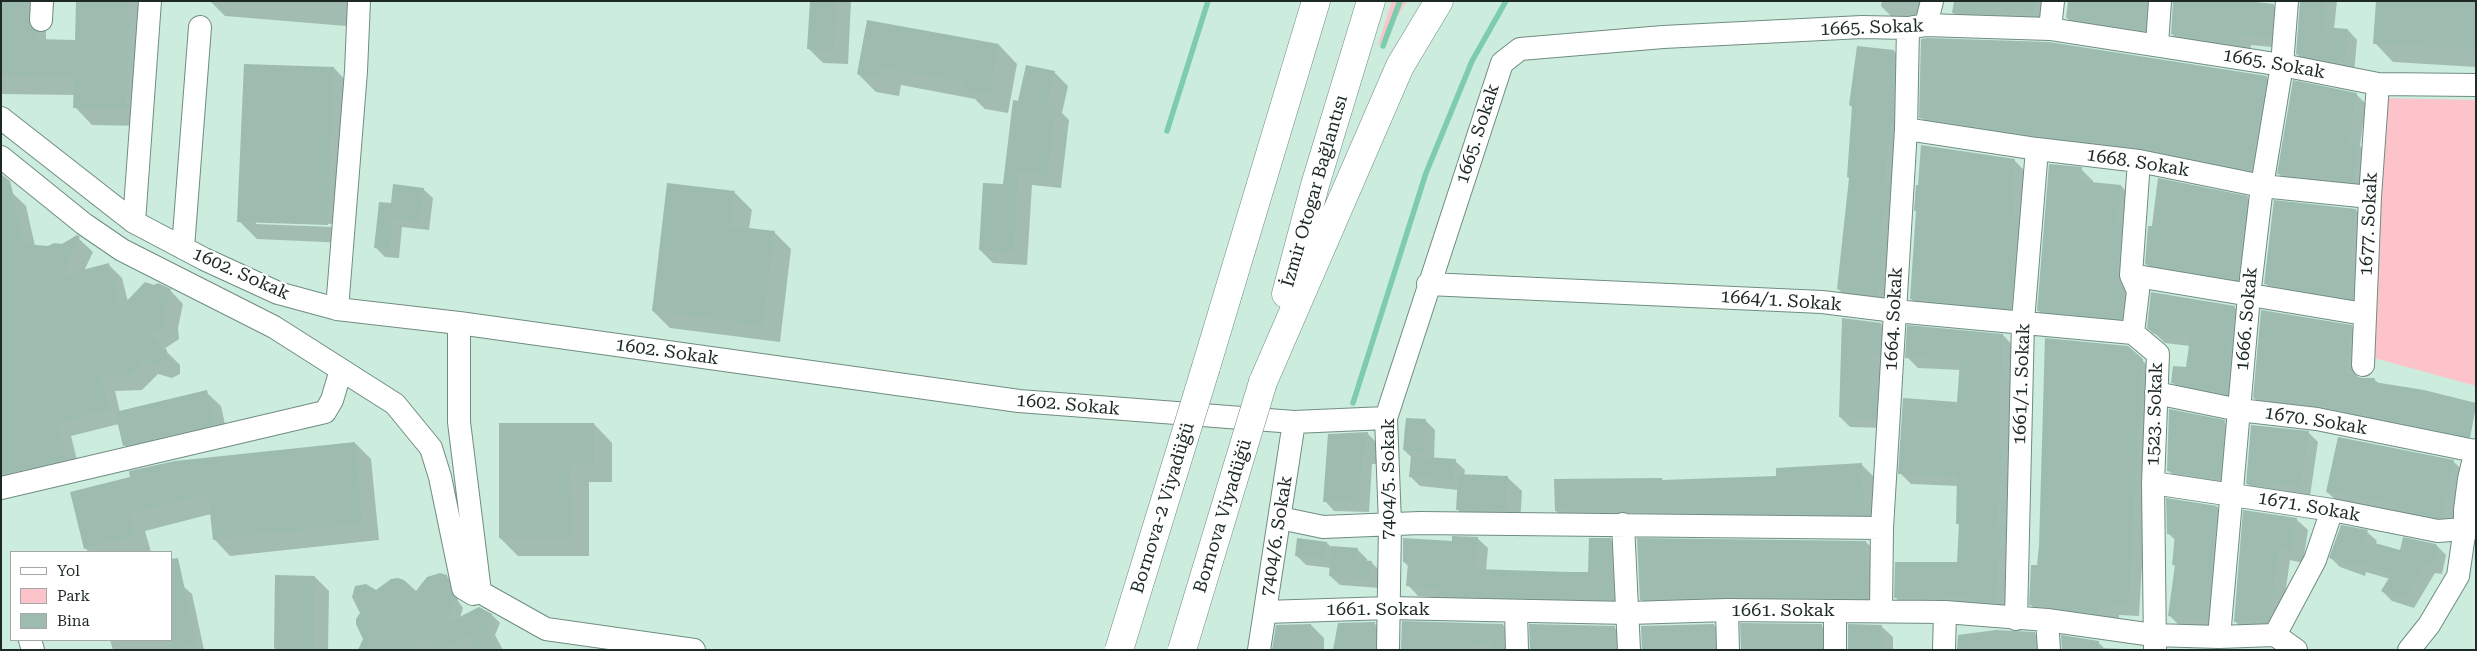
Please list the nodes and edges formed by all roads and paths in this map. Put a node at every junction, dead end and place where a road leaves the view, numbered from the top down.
1 (150, 1) edge
2 (359, 1) edge
3 (1316, 1) edge
4 (1371, 1) edge
5 (1439, 1) edge
6 (1932, 1) edge
7 (2053, 1) edge
8 (2160, 1) edge
9 (2287, 1) edge
10 (200, 27) dead end
11 (1917, 27) junction
12 (2050, 29) junction
13 (2157, 44) junction
14 (2282, 65) junction
15 (2378, 84) junction
16 (2476, 85) edge
17 (1, 118) edge
18 (1906, 129) junction
19 (2037, 149) junction
20 (1, 157) edge
21 (2139, 161) junction
22 (2262, 186) junction
23 (2370, 197) junction
24 (134, 222) junction
25 (183, 248) junction
26 (2131, 275) junction
27 (1428, 284) junction
28 (2249, 296) junction
29 (337, 309) junction
30 (1895, 311) junction
31 (2364, 314) junction
32 (2023, 321) junction
33 (459, 323) junction
34 (2133, 333) junction
35 (2363, 365) dead end
36 (341, 370) junction
37 (1263, 382) junction
38 (2156, 393) junction
39 (2239, 410) junction
40 (1386, 418) junction
41 (1294, 422) junction
42 (2475, 451) edge
43 (2153, 483) junction
44 (1, 488) edge
45 (2232, 494) junction
46 (2332, 510) junction
47 (1280, 518) junction
48 (1390, 524) junction
49 (1623, 524) junction
50 (1882, 528) junction
51 (2471, 528) edge
52 (2467, 577) edge
53 (480, 592) junction
54 (1389, 608) junction
55 (1728, 610) junction
56 (1881, 610) junction
57 (1835, 611) junction
58 (1265, 612) junction
59 (1516, 612) junction
60 (1945, 612) junction
61 (1629, 614) junction
62 (2016, 619) junction
63 (2047, 620) junction
64 (2275, 634) junction
65 (2219, 637) junction
66 (2154, 642) edge
67 (694, 650) edge
68 (1120, 650) edge
69 (1182, 650) edge
70 (1259, 650) edge
71 (1388, 650) edge
72 (1517, 650) edge
73 (1629, 650) edge
74 (1728, 650) edge
75 (1835, 650) edge
76 (1944, 650) edge
77 (2049, 650) edge
78 (2296, 650) edge
79 (2409, 650) edge

1 - 24 street
2 - 29 street
3 - 68 highway, Bornova-2 Viyadüğü, bridge
4 - 37 highway, İzmir Otogar Bağlantısı
5 - 37 highway
6 - 11 street, 1664. Sokak
7 - 12 street
8 - 13 street
9 - 14 street, 1666. Sokak
10 - 25 street
11 - 12 street, 1665. Sokak
11 - 18 street, 1664. Sokak
11 - 27 street, 1665. Sokak
12 - 13 street, 1665. Sokak
13 - 14 street, 1665. Sokak
14 - 15 street, 1665. Sokak
14 - 22 street, 1666. Sokak
15 - 16 street, 1665. Sokak
15 - 23 street, 1677. Sokak
17 - 24 street, 1602. Sokak
18 - 19 street, 1668. Sokak
18 - 30 street, 1664. Sokak
19 - 21 street, 1668. Sokak
19 - 32 street, 1661/1. Sokak
20 - 36 street
21 - 22 street, 1668. Sokak
21 - 26 street
22 - 23 street, 1668. Sokak
22 - 28 street, 1666. Sokak
23 - 31 street, 1677. Sokak
24 - 25 street, 1602. Sokak
25 - 29 street, 1602. Sokak
26 - 28 street
26 - 34 street
27 - 30 street, 1664/1. Sokak
27 - 40 street, 7404/5. Sokak
28 - 31 street
28 - 39 street, 1666. Sokak
29 - 33 street, 1602. Sokak
30 - 32 street, 1664/1. Sokak
30 - 50 street, 1664. Sokak
31 - 35 street, 1677. Sokak
32 - 34 street, 1664/1. Sokak
32 - 62 street, 1661/1. Sokak
33 - 41 street, 1602. Sokak
33 - 53 street
34 - 38 street, 1523. Sokak
36 - 44 street
36 - 53 street
37 - 69 highway, Bornova Viyadüğü, bridge
38 - 39 street, 1670. Sokak
38 - 43 street, 1523. Sokak
39 - 42 street, 1670. Sokak
39 - 45 street, 1666. Sokak
40 - 41 street, 1602. Sokak
40 - 48 street, 7404/5. Sokak
41 - 47 street, 7404/6. Sokak
42 - 51 street
43 - 45 street, 1671. Sokak
43 - 66 street, 1523. Sokak
45 - 46 street, 1671. Sokak
45 - 65 street, 1666. Sokak
46 - 51 street, 1671. Sokak
46 - 64 street
47 - 48 street
47 - 58 street, 7404/6. Sokak
48 - 49 street
48 - 54 street, 7404/5. Sokak
49 - 50 street
49 - 61 street
50 - 56 street, 1664. Sokak
51 - 52 street
52 - 79 street
53 - 67 street
54 - 58 street, 1661. Sokak
54 - 59 street, 1661. Sokak
54 - 71 street, 7404/5. Sokak
55 - 57 street, 1661. Sokak
55 - 61 street, 1661. Sokak
55 - 74 street
56 - 57 street, 1661. Sokak
56 - 60 street, 1661. Sokak
57 - 75 street
58 - 70 street, 7404/6. Sokak
59 - 61 street, 1661. Sokak
59 - 72 street
60 - 62 street, 1661. Sokak
60 - 76 street
61 - 73 street
62 - 63 street, 1661. Sokak
63 - 66 street, 1661. Sokak
63 - 77 street
64 - 65 street, 1661. Sokak
64 - 78 street
65 - 66 street, 1661. Sokak

